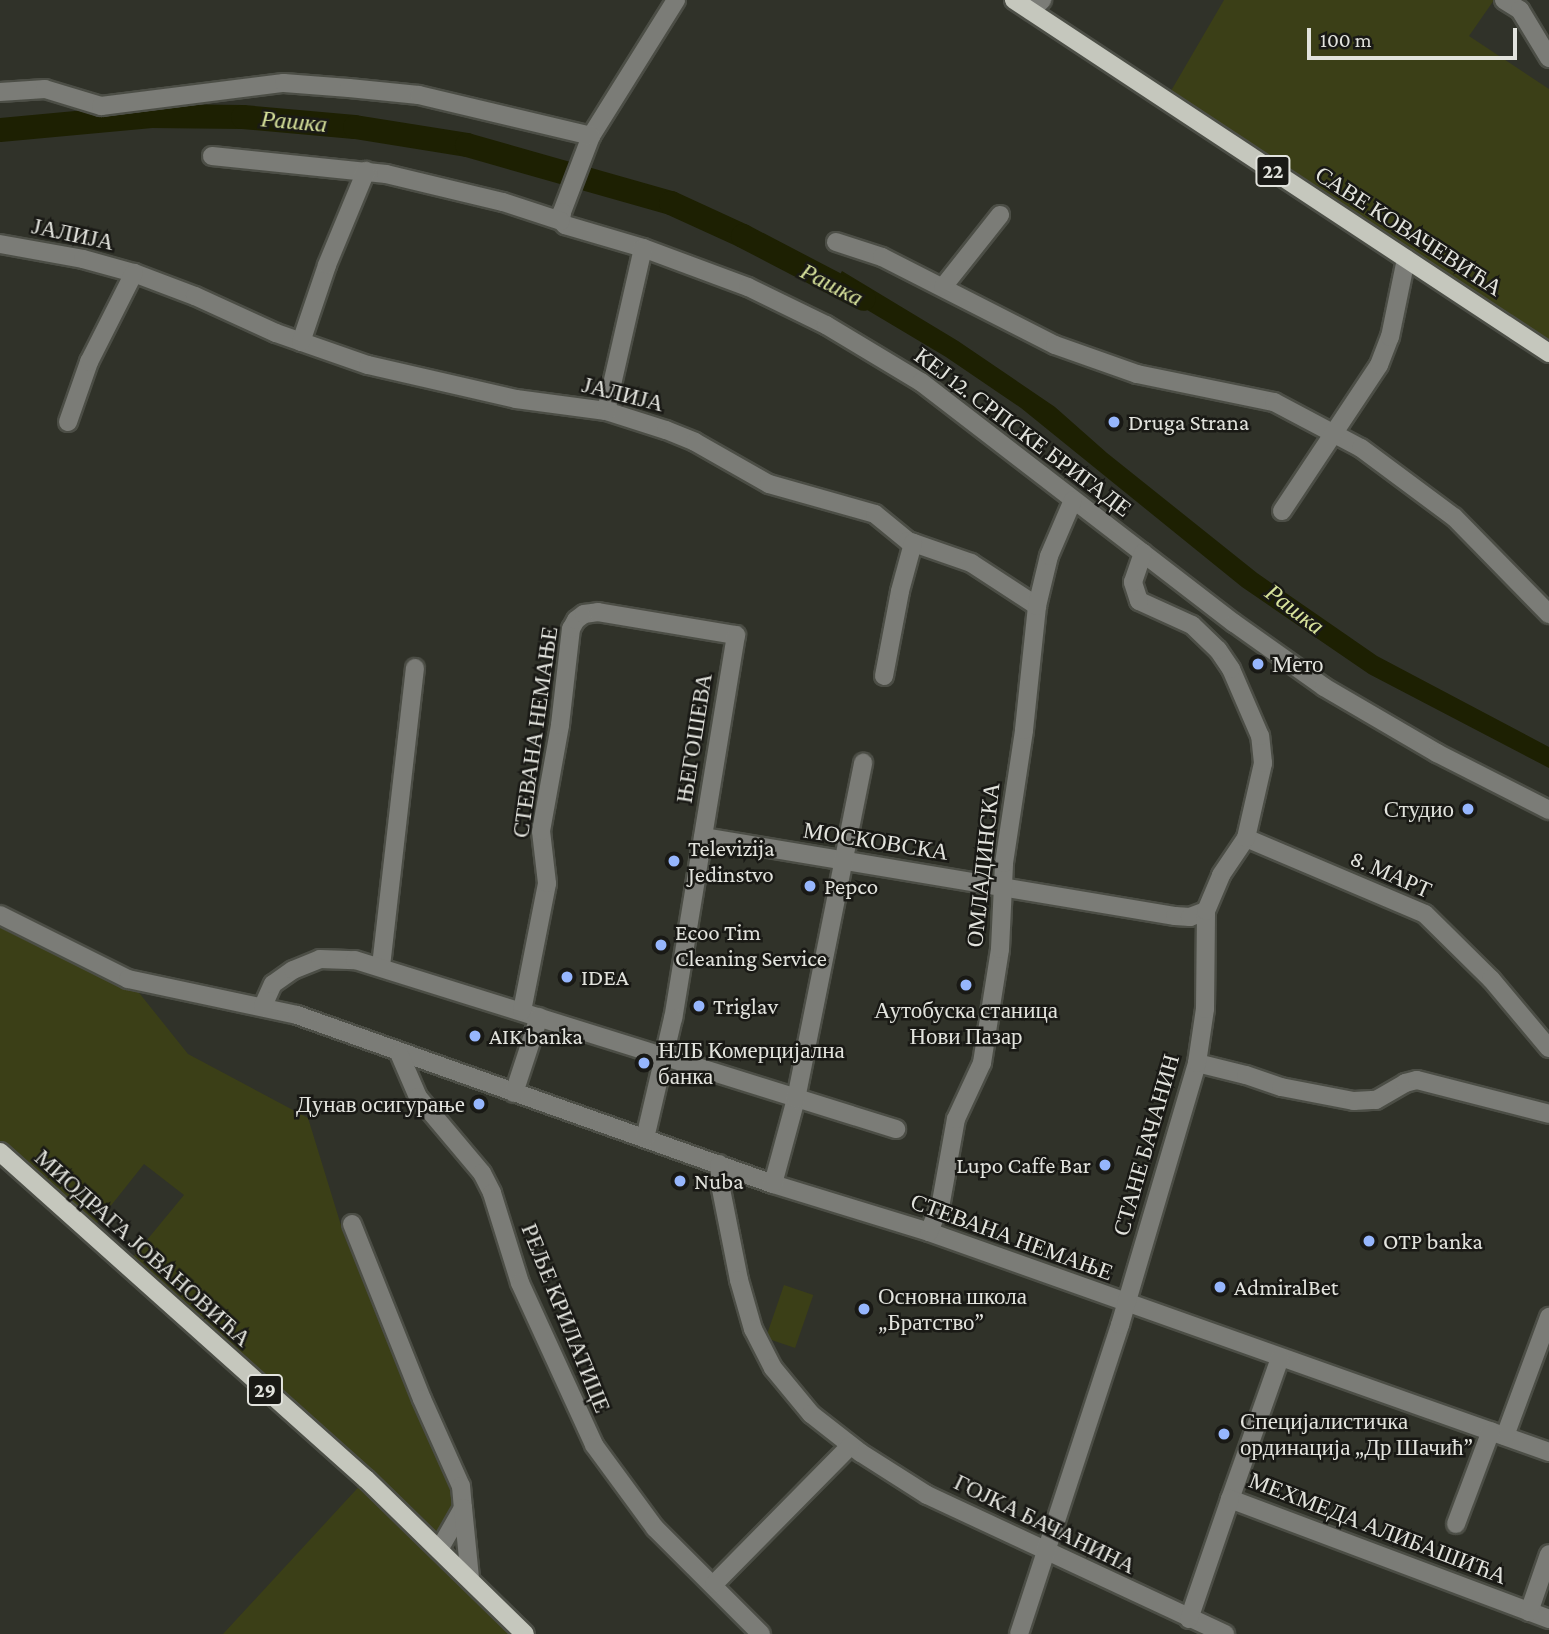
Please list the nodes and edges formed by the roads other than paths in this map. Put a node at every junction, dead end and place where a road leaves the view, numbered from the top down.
1 (676, 0) edge
2 (1014, 0) edge
3 (1504, 0) edge
4 (1036, 6) edge
5 (1549, 58) edge
6 (0, 92) edge
7 (591, 136) junction
8 (212, 156) dead end
9 (366, 171) junction
10 (564, 213) junction
11 (1000, 215) dead end
12 (836, 243) dead end
13 (0, 244) edge
14 (643, 248) junction
15 (1406, 259) junction
16 (134, 274) junction
17 (943, 287) junction
18 (301, 342) junction
19 (1549, 353) edge
20 (606, 411) junction
21 (68, 422) dead end
22 (1333, 433) junction
23 (1073, 500) junction
24 (1282, 511) dead end
25 (913, 543) junction
26 (1143, 553) junction
27 (1037, 606) junction
28 (1549, 614) edge
29 (736, 635) joint
30 (415, 668) dead end
31 (884, 677) dead end
32 (863, 763) dead end
33 (1549, 810) edge
34 (703, 837) junction
35 (1247, 838) junction
36 (844, 861) junction
37 (1003, 886) junction
38 (1206, 911) junction
39 (0, 915) edge
40 (381, 966) junction
41 (263, 1006) junction
42 (530, 1014) junction
43 (1549, 1048) edge
44 (399, 1053) junction
45 (664, 1055) junction
46 (1196, 1063) junction
47 (514, 1093) junction
48 (796, 1099) junction
49 (1549, 1114) edge
50 (896, 1129) dead end
51 (645, 1138) junction
52 (0, 1152) edge
53 (719, 1164) junction
54 (774, 1184) junction
55 (352, 1224) dead end
56 (929, 1232) junction
57 (1127, 1304) junction
58 (1549, 1317) edge
59 (1280, 1358) junction
60 (1498, 1433) junction
61 (850, 1446) junction
62 (1549, 1451) edge
63 (1230, 1499) junction
64 (463, 1508) junction
65 (1456, 1524) dead end
66 (440, 1548) junction
67 (1047, 1552) junction
68 (1549, 1554) edge
69 (470, 1578) junction
70 (714, 1584) junction
71 (1529, 1612) junction
72 (1189, 1619) junction
73 (1549, 1619) edge
74 (525, 1634) edge
75 (761, 1634) edge
76 (1019, 1634) edge
77 (1225, 1634) edge

1 - 7 street
2 - 4 main road, САВЕ КОВАЧЕВИЋА / 22
3 - 5 street
4 - 15 main road, САВЕ КОВАЧЕВИЋА / 22
6 - 7 street
7 - 10 street
8 - 9 street
9 - 10 street, КЕЈ 12. СРПСКЕ БРИГАДЕ
9 - 18 street
10 - 14 street, КЕЈ 12. СРПСКЕ БРИГАДЕ
11 - 17 street
12 - 17 street
13 - 16 street, ЈАЛИЈА
14 - 20 street
14 - 23 street, КЕЈ 12. СРПСКЕ БРИГАДЕ
15 - 19 main road, САВЕ КОВАЧЕВИЋА / 22
15 - 22 street
16 - 18 street, ЈАЛИЈА
16 - 21 street, ЈАЛИЈА
17 - 22 street
18 - 20 street, ЈАЛИЈА
20 - 25 street, ЈАЛИЈА
22 - 24 street
22 - 28 street
23 - 26 street, КЕЈ 12. СРПСКЕ БРИГАДЕ
23 - 27 street, ОМЛАДИНСКА
25 - 27 street, ЈАЛИЈА
25 - 31 street
26 - 33 street, КЕЈ 12. СРПСКЕ БРИГАДЕ
26 - 35 street, СТАНЕ БАЧАНИН
27 - 37 street, ОМЛАДИНСКА
29 - 34 street, ЊЕГОШЕВА
29 - 42 street, СТЕВАНА НЕМАЊЕ
30 - 40 street
32 - 36 street
34 - 36 street, МОСКОВСКА
34 - 45 street, ЊЕГОШЕВА
35 - 38 street, СТАНЕ БАЧАНИН
35 - 43 street, 8. МАРТ
36 - 37 street, МОСКОВСКА
36 - 48 street
37 - 38 street, МОСКОВСКА
37 - 56 street, ОМЛАДИНСКА
38 - 46 street, СТАНЕ БАЧАНИН
39 - 41 street, СТЕВАНА НЕМАЊЕ
40 - 41 street
40 - 42 street
41 - 44 street, СТЕВАНА НЕМАЊЕ
42 - 45 street
42 - 47 street, СТЕВАНА НЕМАЊЕ
44 - 47 street, СТЕВАНА НЕМАЊЕ
44 - 70 street, РЕЉЕ КРИЛАТИЦЕ
45 - 48 street
45 - 51 street, ЊЕГОШЕВА
46 - 49 street
46 - 57 street, СТАНЕ БАЧАНИН
47 - 51 street, СТЕВАНА НЕМАЊЕ
48 - 50 street
48 - 54 street
51 - 53 street, СТЕВАНА НЕМАЊЕ
52 - 66 main road, МИОДРАГА ЈОВАНОВИЋА / 29
53 - 54 street, СТЕВАНА НЕМАЊЕ
53 - 61 street, ГОЈКА БАЧАНИНА
54 - 56 street, СТЕВАНА НЕМАЊЕ
55 - 64 street
56 - 57 street, СТЕВАНА НЕМАЊЕ
57 - 59 street, СТЕВАНА НЕМАЊЕ
57 - 67 street, СТАНЕ БАЧАНИН
58 - 60 street
59 - 60 street, СТЕВАНА НЕМАЊЕ
59 - 63 street, МЕХМЕДА АЛИБАШИЋА
60 - 62 street, СТЕВАНА НЕМАЊЕ
60 - 65 street
61 - 67 street, ГОЈКА БАЧАНИНА
61 - 70 street
63 - 71 street, МЕХМЕДА АЛИБАШИЋА
63 - 72 street
64 - 66 street
64 - 69 street
66 - 69 main road, МИОДРАГА ЈОВАНОВИЋА / 29
67 - 72 street, ГОЈКА БАЧАНИНА
67 - 76 street, СТАНЕ БАЧАНИН
68 - 71 street, МЕХМЕДА АЛИБАШИЋА
69 - 74 main road, МИОДРАГА ЈОВАНОВИЋА / 29
70 - 75 street, РЕЉЕ КРИЛАТИЦЕ
71 - 73 street, МЕХМЕДА АЛИБАШИЋА
72 - 77 street, ГОЈКА БАЧАНИНА

